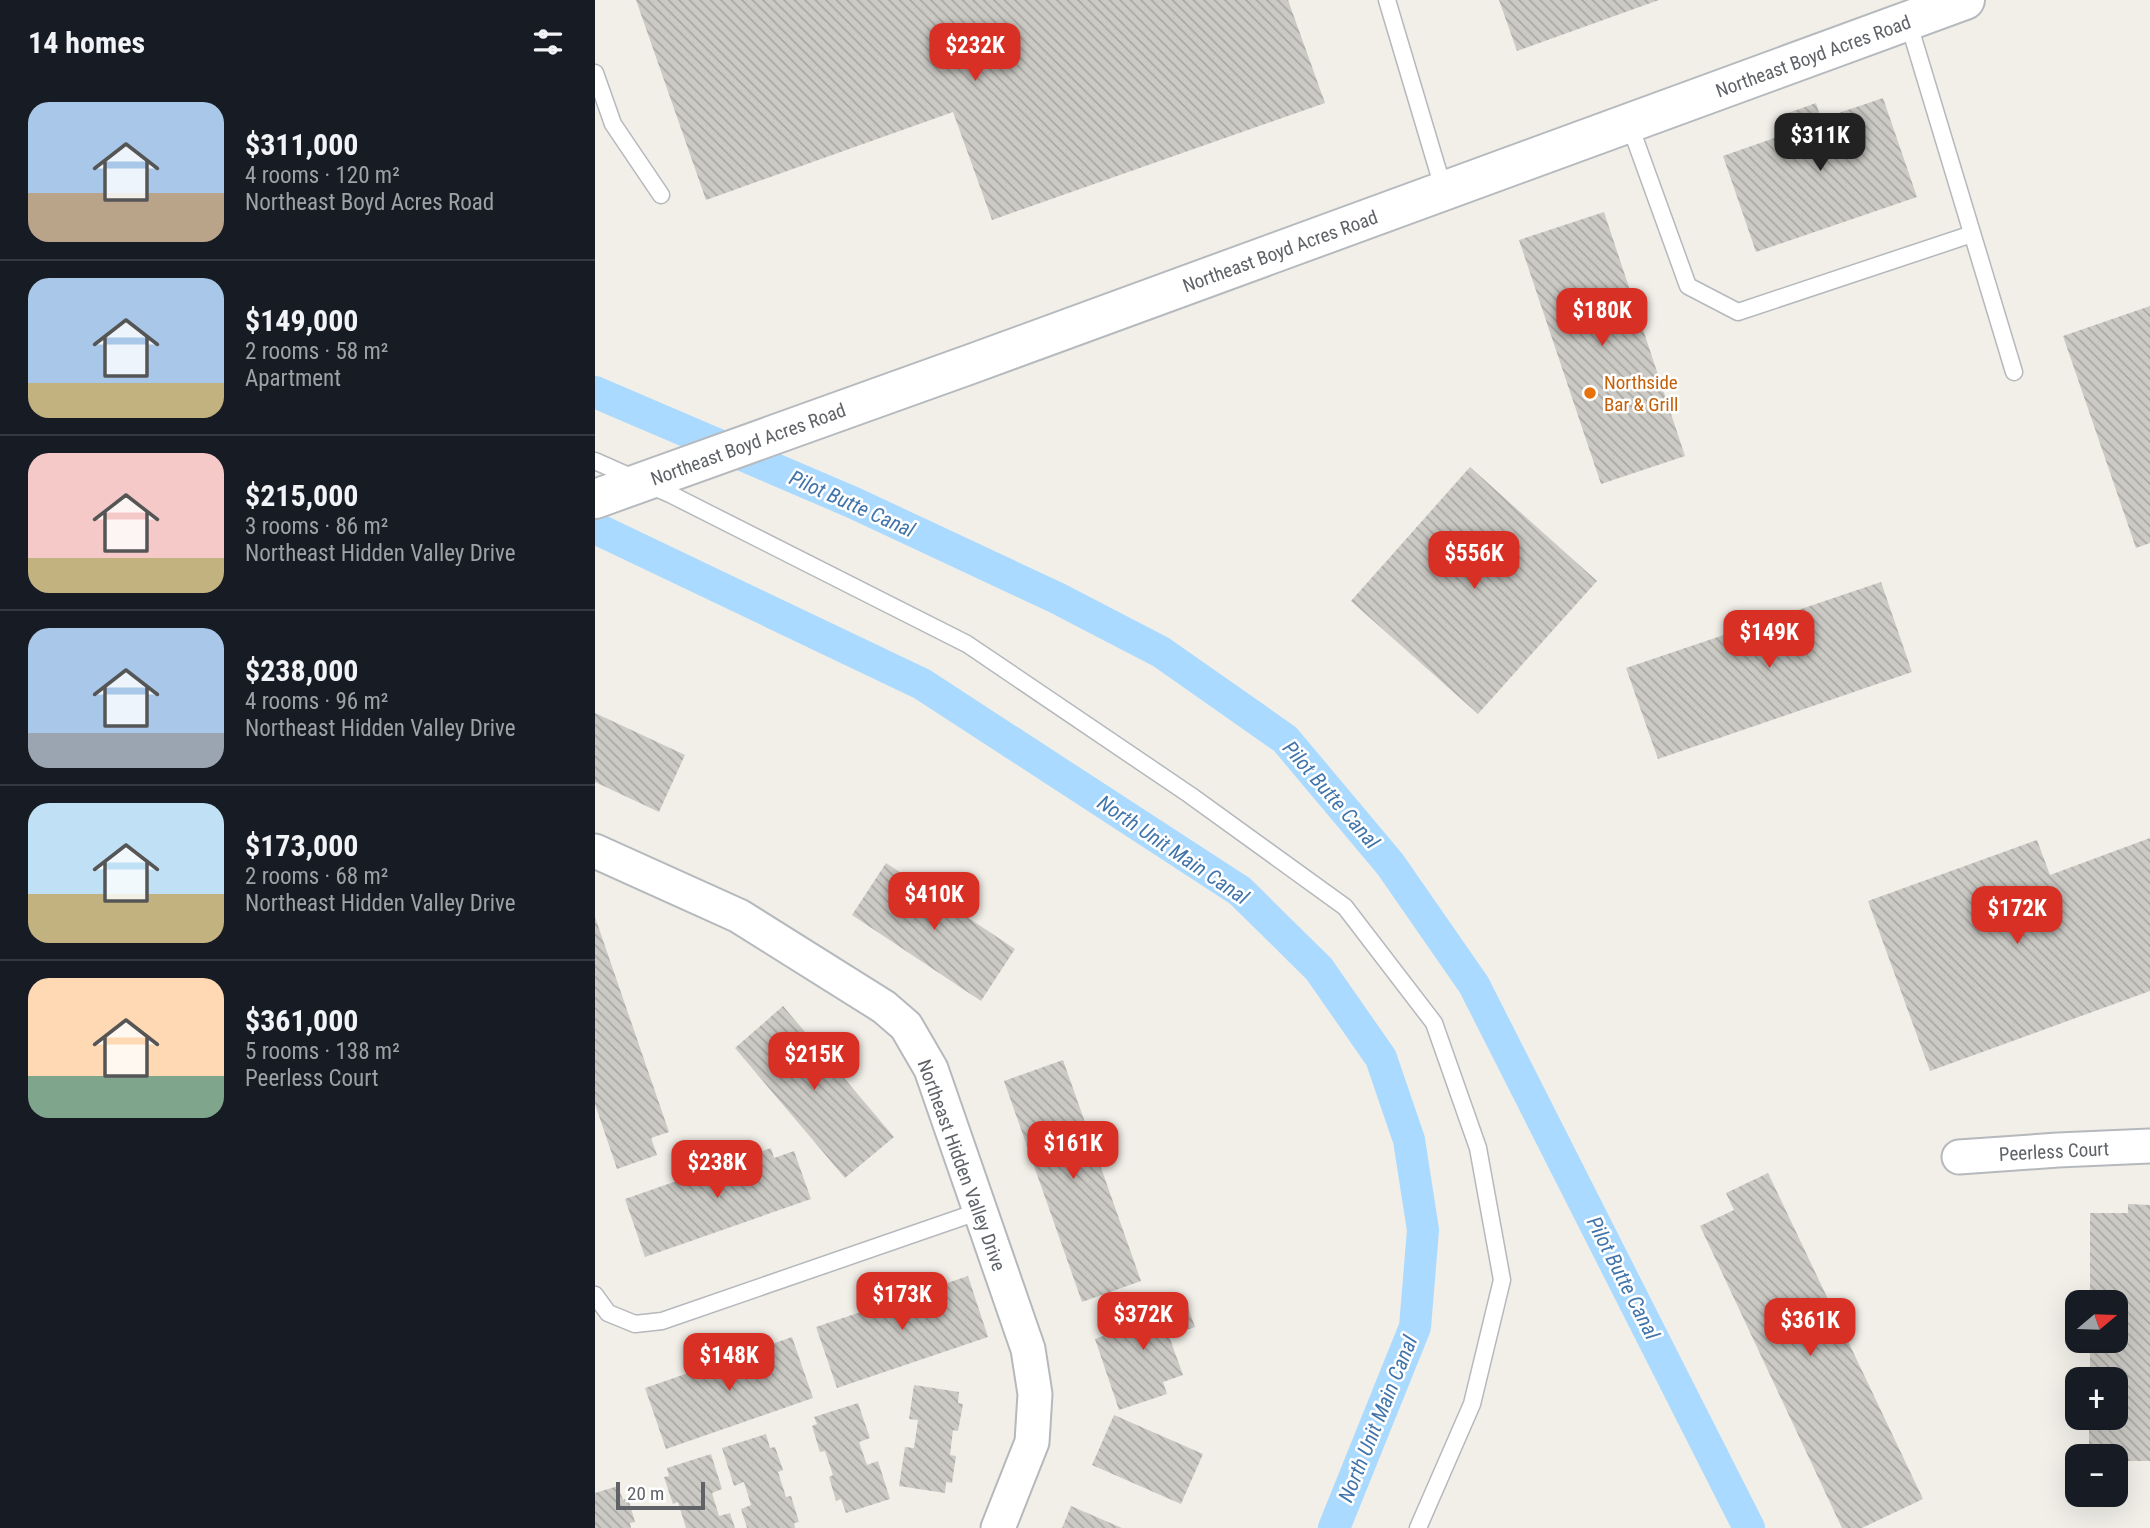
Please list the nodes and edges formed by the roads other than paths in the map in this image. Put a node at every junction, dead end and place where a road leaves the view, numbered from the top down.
1 (1387, 0) edge
2 (1965, 0) edge
3 (1904, 10) edge
4 (595, 73) edge
5 (1629, 123) junction
6 (1444, 191) junction
7 (661, 195) dead end
8 (1972, 234) junction
9 (2014, 372) dead end
10 (611, 484) edge
11 (595, 851) edge
12 (2150, 1146) edge
13 (1959, 1157) dead end
14 (980, 1211) junction
15 (595, 1295) edge
16 (998, 1528) edge
17 (1418, 1528) edge

1 - 6 lane
2 - 3 street, Northeast Boyd Acres Road
3 - 5 street, Northeast Boyd Acres Road
3 - 8 lane
4 - 7 lane
5 - 6 street, Northeast Boyd Acres Road
5 - 8 lane
6 - 10 street, Northeast Boyd Acres Road
8 - 9 lane
10 - 17 lane
11 - 14 street, Northeast Hidden Valley Drive
12 - 13 street, Peerless Court
14 - 15 lane
14 - 16 street, Northeast Hidden Valley Drive

